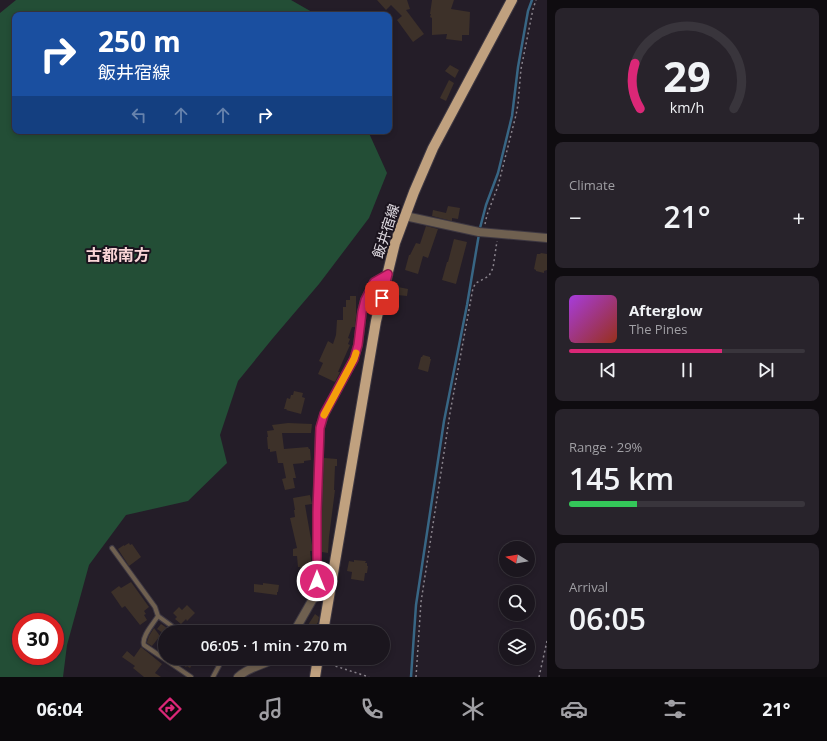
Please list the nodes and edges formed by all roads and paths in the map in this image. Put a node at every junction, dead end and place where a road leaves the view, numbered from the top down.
1 (512, 0) edge
2 (536, 0) edge
3 (405, 216) junction
4 (484, 232) junction
5 (498, 233) junction
6 (547, 238) edge
7 (388, 274) junction
8 (112, 548) dead end
9 (158, 616) junction
10 (170, 625) edge
11 (298, 625) edge
12 (324, 625) edge
13 (547, 641) edge
14 (219, 665) edge
15 (262, 665) edge
16 (317, 665) edge
17 (335, 665) edge
18 (191, 677) edge
19 (213, 677) edge
20 (238, 677) edge
21 (315, 677) edge
22 (369, 677) edge
23 (416, 677) edge
24 (539, 677) edge

1 - 3 main road, 飯井宿線
2 - 4 path
3 - 4 street
3 - 7 main road, 飯井宿線
4 - 5 street
5 - 6 street
5 - 23 path
7 - 11 street
7 - 12 main road, 飯井宿線
8 - 9 lane
9 - 10 lane
9 - 18 lane
13 - 24 path
14 - 19 lane
15 - 20 street
16 - 21 main road
17 - 22 path

